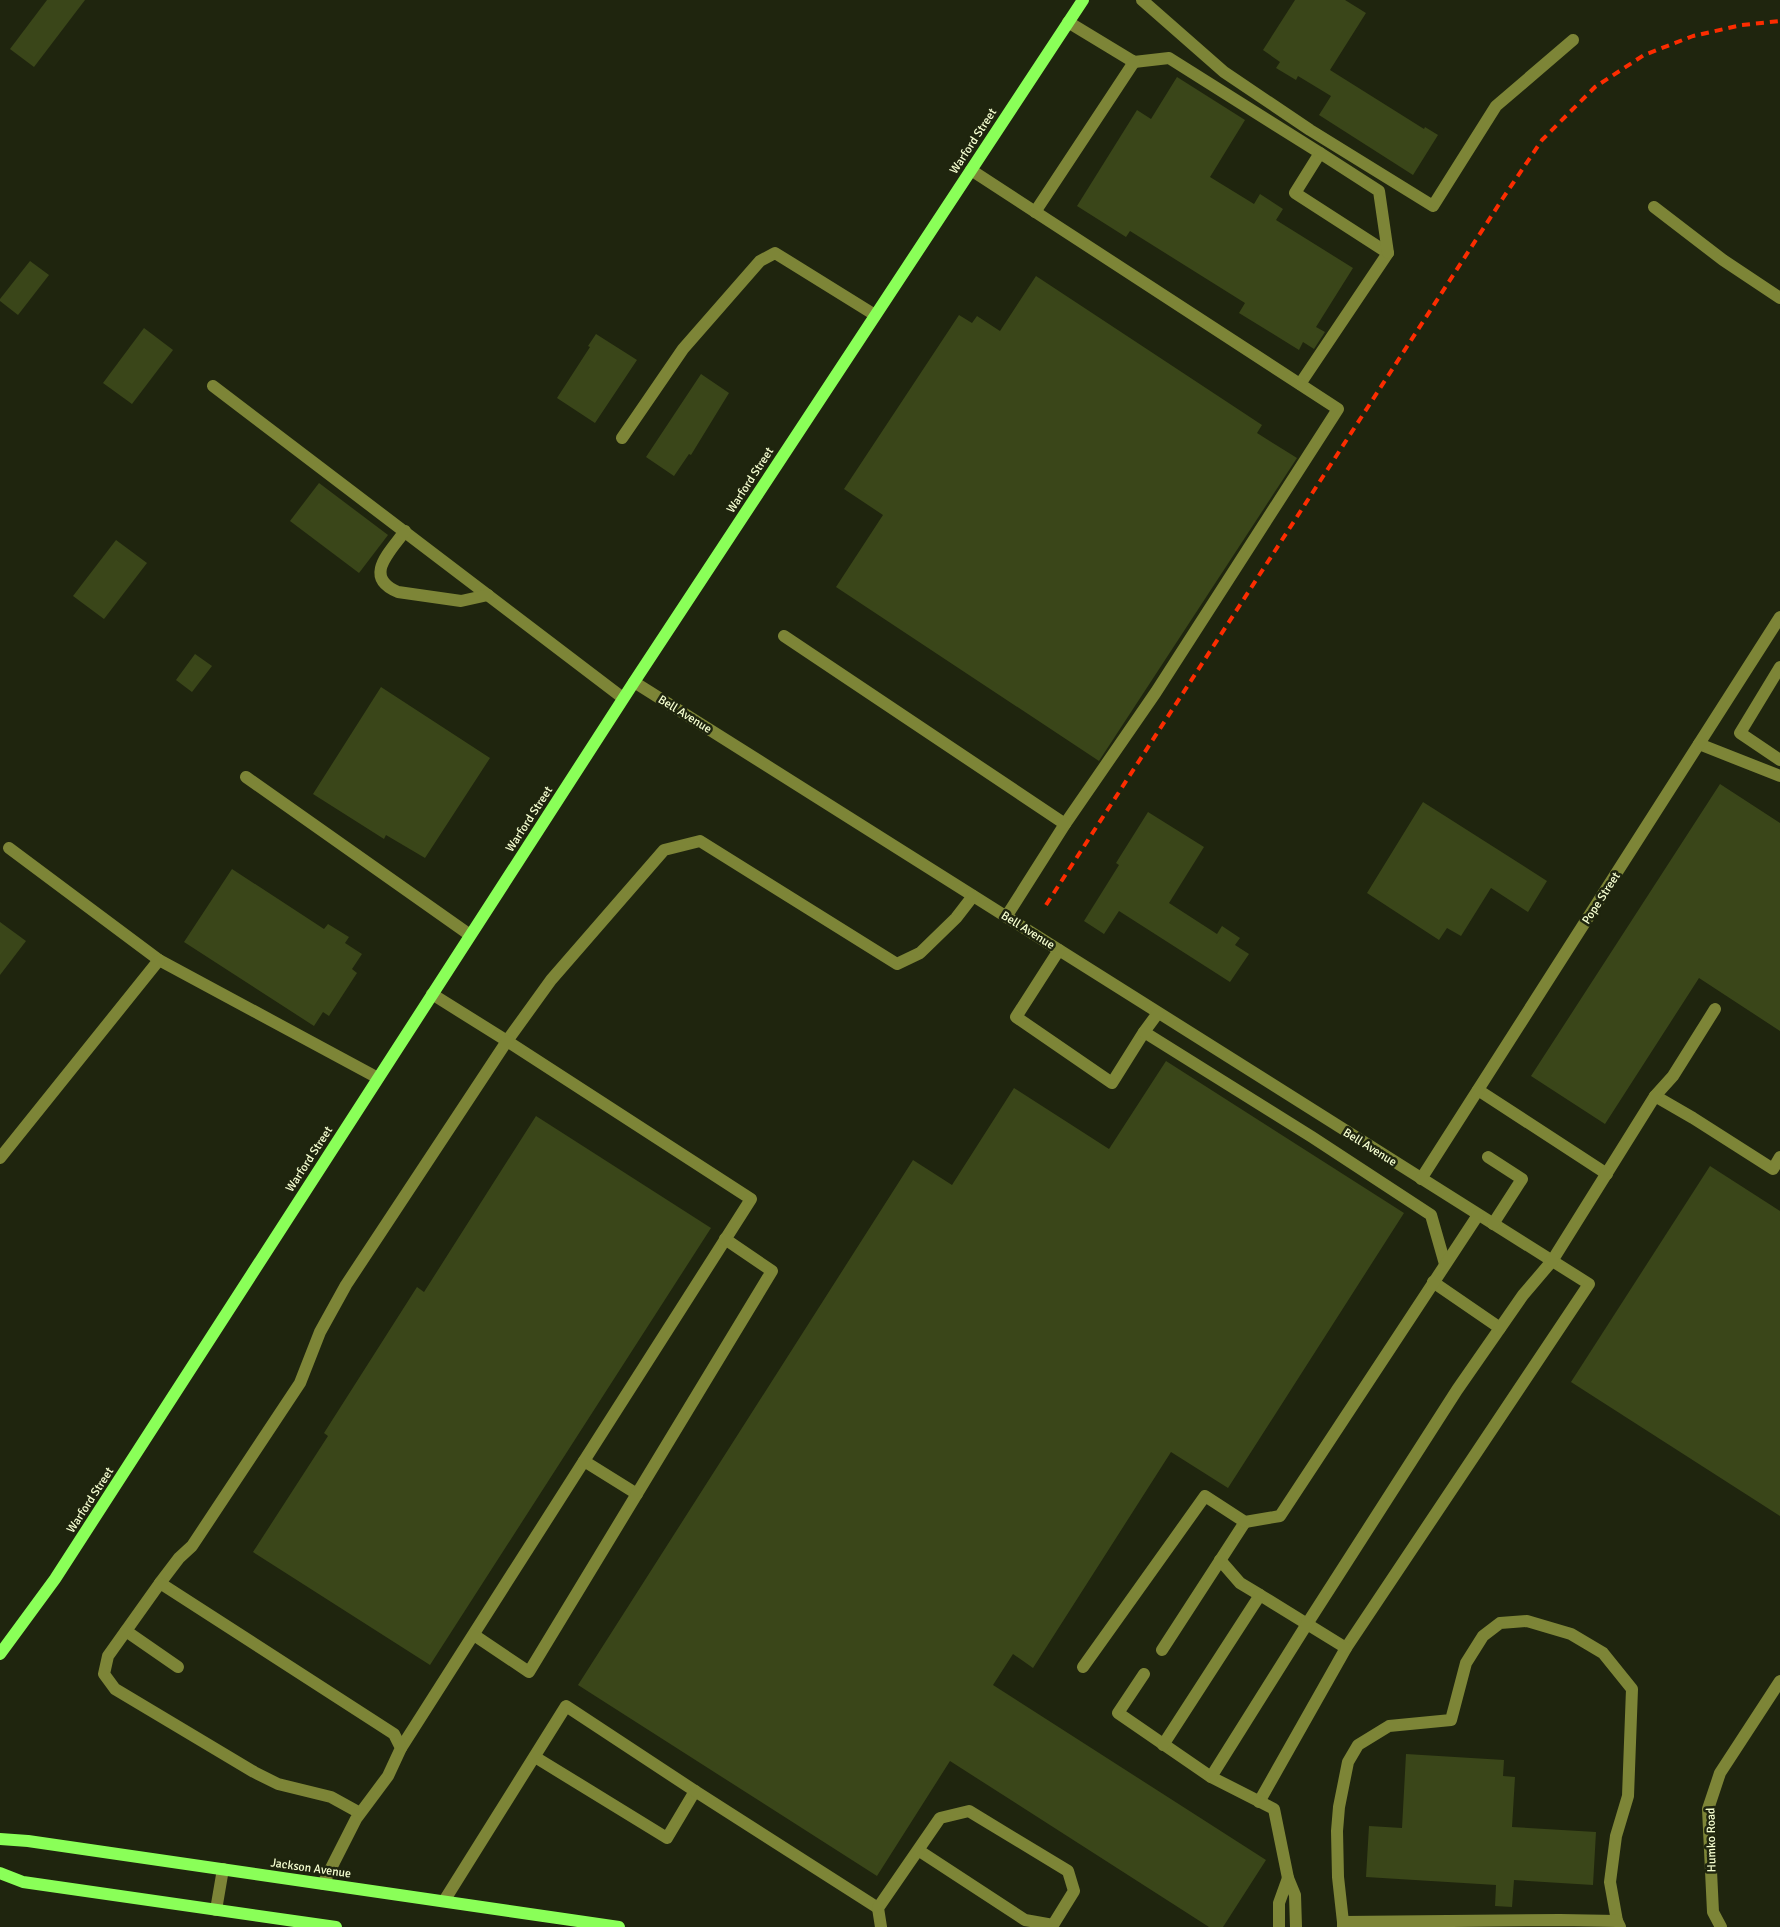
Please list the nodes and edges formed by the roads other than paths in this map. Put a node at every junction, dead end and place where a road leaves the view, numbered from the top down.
1 (1083, 0) edge
2 (1142, 0) edge
3 (1068, 22) junction
4 (1573, 40) dead end
5 (1134, 62) junction
6 (1320, 153) junction
7 (971, 170) junction
8 (1654, 207) dead end
9 (1035, 212) junction
10 (1388, 253) junction
11 (1780, 298) edge
12 (875, 315) junction
13 (1300, 384) junction
14 (214, 386) dead end
15 (622, 438) dead end
16 (405, 532) junction
17 (488, 595) junction
18 (1780, 617) edge
19 (784, 636) dead end
20 (1780, 667) edge
21 (634, 682) junction
22 (624, 698) junction
23 (1699, 744) junction
24 (1780, 760) edge
25 (1779, 773) edge
26 (246, 777) dead end
27 (1066, 824) junction
28 (9, 848) dead end
29 (973, 896) junction
30 (1006, 917) junction
31 (470, 935) junction
32 (1059, 950) junction
33 (159, 960) junction
34 (432, 994) junction
35 (1715, 1009) dead end
36 (1158, 1012) junction
37 (1144, 1032) junction
38 (507, 1041) junction
39 (378, 1078) junction
40 (1478, 1090) junction
41 (1655, 1096) junction
42 (1488, 1157) dead end
43 (1780, 1157) edge
44 (0, 1158) edge
45 (1607, 1174) junction
46 (1421, 1179) junction
47 (1478, 1214) junction
48 (1493, 1224) junction
49 (725, 1239) junction
50 (1552, 1261) junction
51 (1445, 1264) junction
52 (1433, 1282) junction
53 (1500, 1328) junction
54 (584, 1461) junction
55 (637, 1494) junction
56 (1245, 1522) junction
57 (1220, 1560) junction
58 (160, 1583) junction
59 (1260, 1595) junction
60 (1307, 1624) junction
61 (126, 1631) junction
62 (474, 1635) junction
63 (1346, 1648) junction
64 (1162, 1650) dead end
65 (0, 1654) edge
66 (178, 1667) dead end
67 (1083, 1667) dead end
68 (1144, 1674) dead end
69 (1780, 1681) edge
70 (1164, 1745) junction
71 (401, 1748) junction
72 (535, 1756) junction
73 (1211, 1777) junction
74 (695, 1791) junction
75 (1259, 1802) junction
76 (360, 1813) junction
77 (0, 1838) edge
78 (918, 1850) junction
79 (223, 1870) junction
80 (0, 1873) edge
81 (1288, 1878) junction
82 (323, 1884) junction
83 (444, 1901) junction
84 (878, 1908) junction
85 (216, 1910) junction
86 (1713, 1912) junction
87 (1618, 1924) edge
88 (1343, 1925) edge
89 (336, 1927) edge
90 (619, 1927) edge
91 (881, 1927) edge
92 (1279, 1927) edge
93 (1296, 1927) edge
94 (1714, 1927) edge
95 (1721, 1927) edge

1 - 3 main road, Warford Street
2 - 4 street
3 - 5 street
3 - 7 main road, Warford Street
5 - 6 street
5 - 9 street
6 - 10 street
6 - 10 street
7 - 9 street
7 - 12 main road, Warford Street
8 - 11 street
9 - 13 street
10 - 13 street
12 - 15 street
12 - 21 main road, Warford Street
13 - 27 street
14 - 16 street
16 - 17 street
16 - 17 street
17 - 22 street
18 - 23 street, Pope Street
19 - 27 street
20 - 24 street
21 - 22 main road, Warford Street
21 - 29 street, Bell Avenue
22 - 31 main road, Warford Street
23 - 25 street
23 - 40 street, Pope Street
26 - 31 street
27 - 30 street
28 - 33 street
29 - 30 street, Bell Avenue
29 - 38 street
30 - 32 street, Bell Avenue
31 - 34 main road, Warford Street
32 - 36 street, Bell Avenue
32 - 37 street
33 - 39 street
33 - 44 street
34 - 38 street
34 - 39 main road, Warford Street
35 - 41 street
36 - 37 street
36 - 46 street, Bell Avenue
37 - 51 street
38 - 49 street
38 - 58 street
39 - 65 main road, Warford Street
40 - 45 street
40 - 46 street, Pope Street
41 - 43 street
41 - 45 street
42 - 48 street
45 - 50 street
46 - 47 street, Bell Avenue
47 - 48 street, Bell Avenue
47 - 51 street
48 - 50 street, Bell Avenue
49 - 54 street
49 - 55 street
50 - 53 street
50 - 63 street, Bell Avenue
51 - 52 street
52 - 53 street
52 - 56 street
53 - 60 street
54 - 55 street
54 - 62 street
55 - 62 street
56 - 57 street
56 - 67 street
57 - 59 street
57 - 64 street
58 - 61 street
58 - 71 street
59 - 60 street
59 - 70 street
60 - 63 street
60 - 73 street
61 - 66 street
61 - 76 street
62 - 71 street
63 - 75 street
68 - 70 street
69 - 86 street, Humko Road
70 - 73 street
71 - 76 street
72 - 74 street
72 - 74 street
72 - 83 street
73 - 75 street
74 - 84 street
75 - 81 street
76 - 82 street
77 - 79 main road, Jackson Avenue
78 - 78 street
78 - 84 street
79 - 82 main road, Jackson Avenue
79 - 85 street
80 - 85 main road
81 - 92 street
81 - 93 street
82 - 83 main road, Jackson Avenue
83 - 90 main road, Jackson Avenue
84 - 91 street
85 - 89 main road
86 - 94 street
86 - 95 street, Humko Road
87 - 88 street
87 - 88 street

